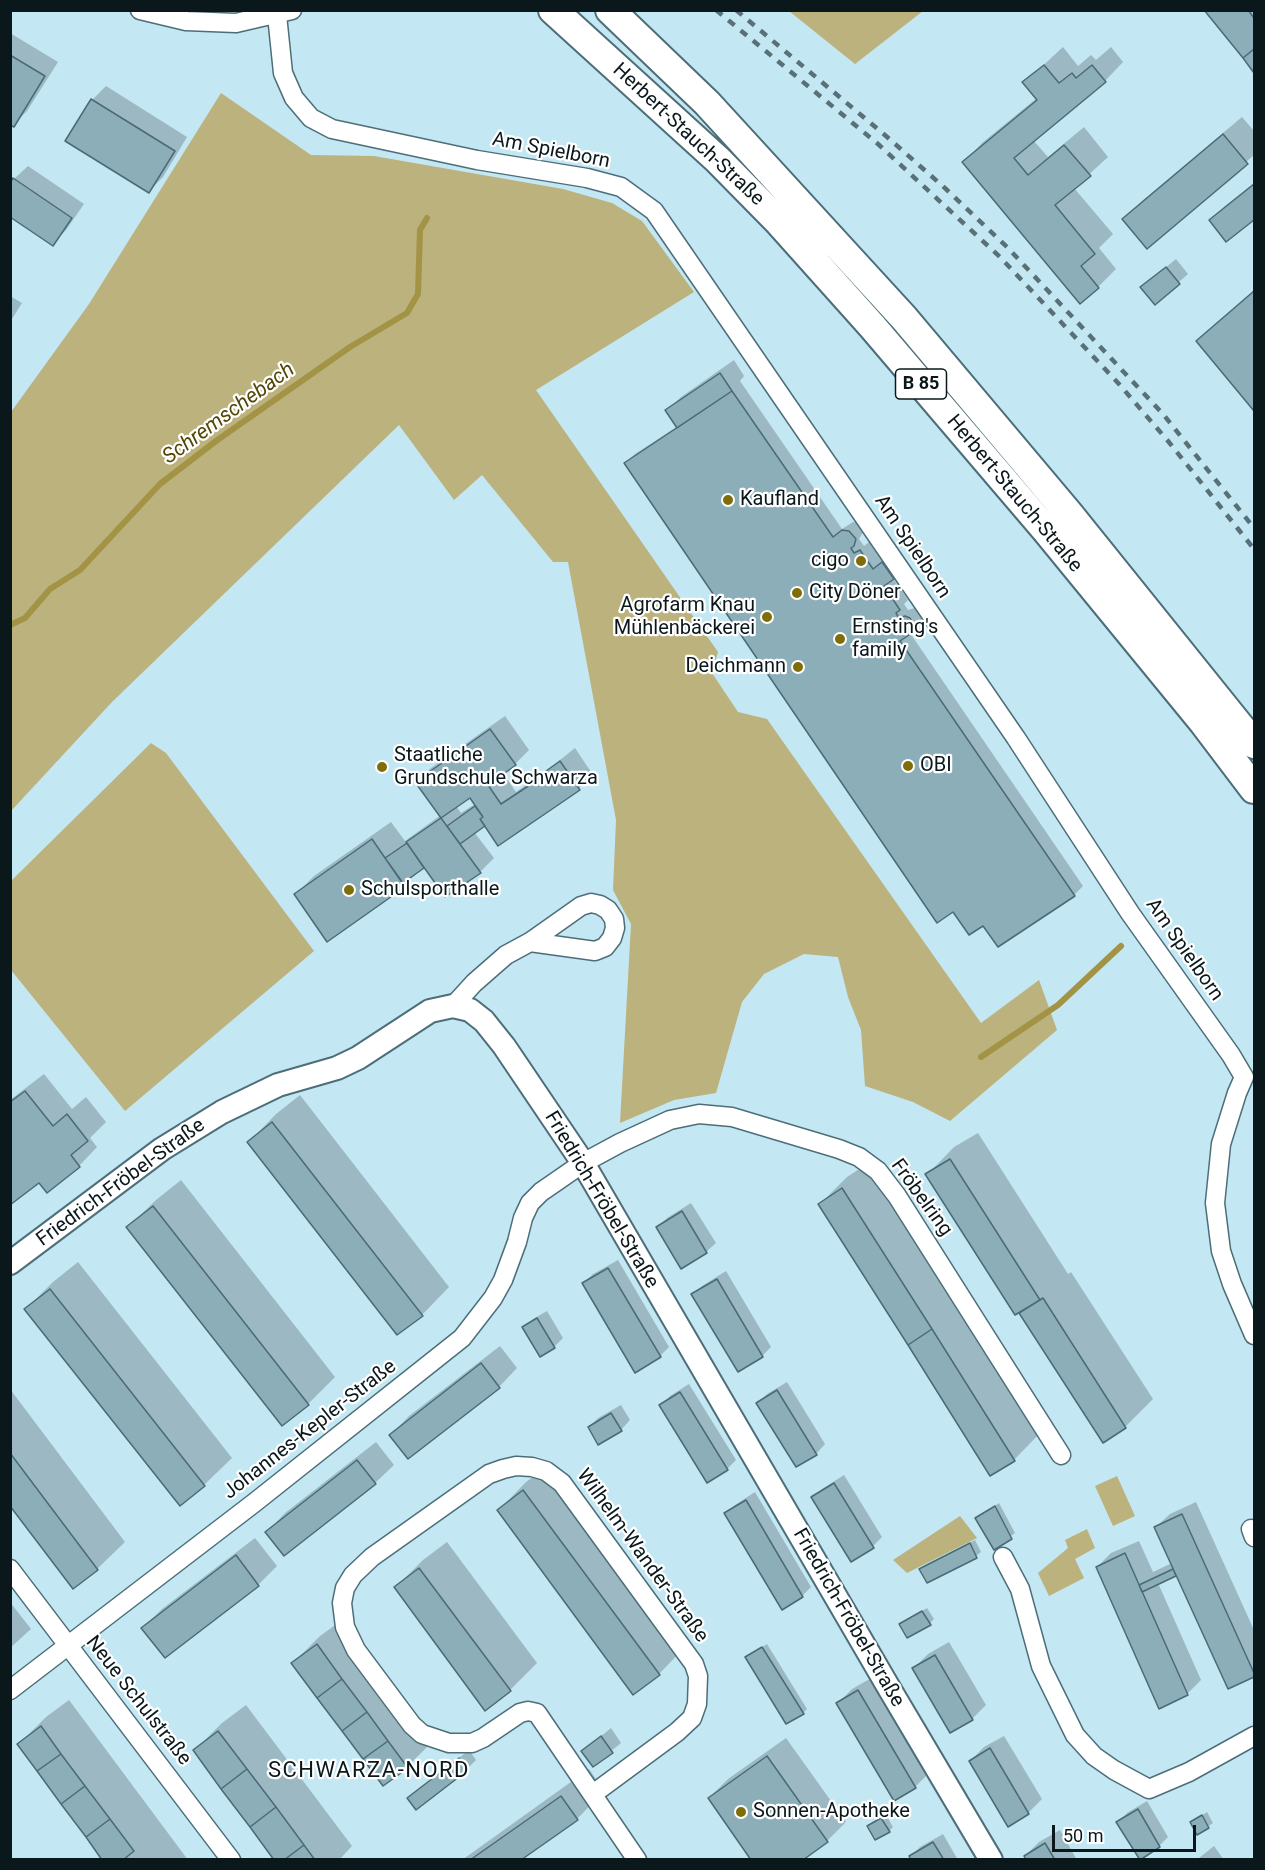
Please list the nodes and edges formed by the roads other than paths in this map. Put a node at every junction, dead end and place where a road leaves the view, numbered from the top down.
1 (140, 10) edge
2 (554, 10) edge
3 (610, 10) edge
4 (284, 13) edge
5 (1254, 744) edge
6 (1254, 789) edge
7 (530, 942) dead end
8 (453, 1006) junction
9 (583, 1163) junction
10 (10, 1263) edge
11 (1254, 1335) edge
12 (1061, 1455) dead end
13 (1003, 1557) dead end
14 (10, 1569) edge
15 (66, 1645) junction
16 (10, 1690) edge
17 (1254, 1736) edge
18 (593, 1794) junction
19 (231, 1860) edge
20 (637, 1860) edge
21 (991, 1860) edge

1 - 4 street
2 - 6 main road, Herbert-Stauch-Straße / B 85
3 - 5 main road, Herbert-Stauch-Straße / B 85
4 - 11 street, Am Spielborn
7 - 8 street
8 - 9 street, Friedrich-Fröbel-Straße
8 - 10 street, Friedrich-Fröbel-Straße
9 - 12 street, Fröbelring
9 - 15 street, Johannes-Kepler-Straße
9 - 21 street, Friedrich-Fröbel-Straße
13 - 17 street
14 - 15 street, Neue Schulstraße
15 - 16 street, Johannes-Kepler-Straße
15 - 19 street, Neue Schulstraße
18 - 18 street, Wilhelm-Wander-Straße
18 - 20 street, Wilhelm-Wander-Straße

